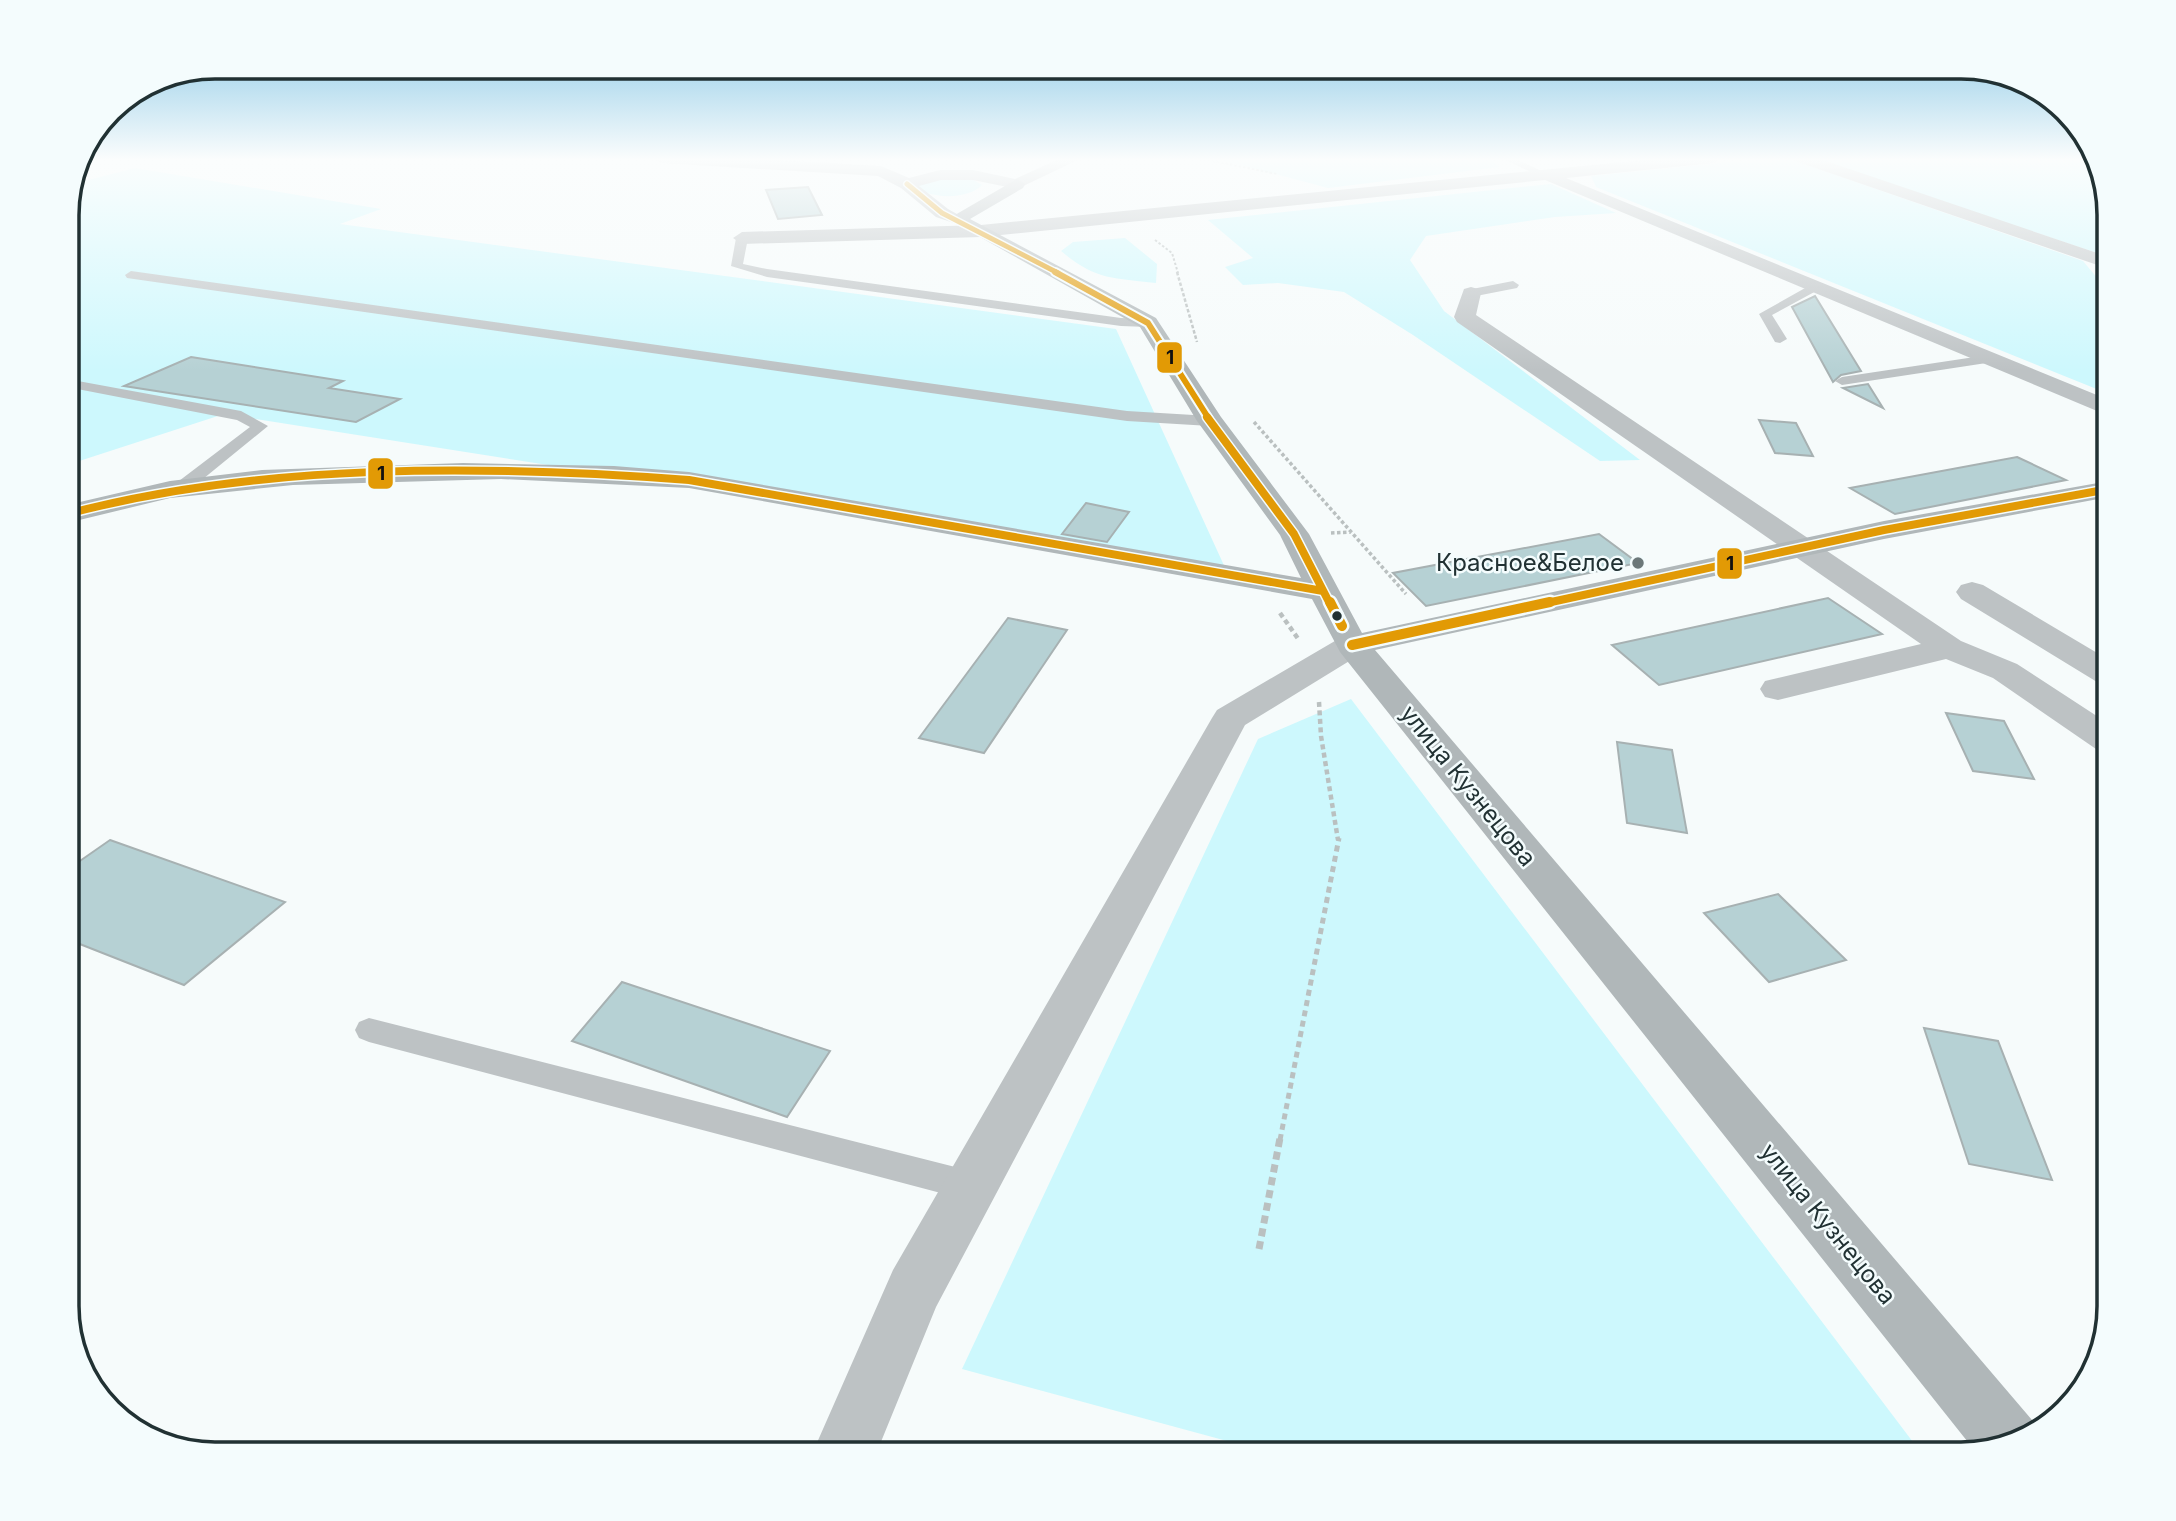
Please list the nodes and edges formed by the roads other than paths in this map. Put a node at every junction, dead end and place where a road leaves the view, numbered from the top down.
1 (977, 229) edge
2 (1002, 229) edge
3 (1676, 229) edge
4 (2009, 229) edge
5 (981, 231) junction
6 (743, 238) joint
7 (2097, 259) edge
8 (131, 275) dead end
9 (1513, 285) dead end
10 (1814, 286) junction
11 (1148, 323) junction
12 (1780, 339) dead end
13 (1988, 359) junction
14 (1842, 381) dead end
15 (79, 385) edge
16 (2097, 404) edge
17 (1210, 421) junction
18 (181, 488) junction
19 (2097, 491) edge
20 (79, 511) edge
21 (1801, 548) junction
22 (1323, 591) junction
23 (1972, 592) dead end
24 (1949, 648) junction
25 (1334, 655) junction
26 (2097, 668) edge
27 (1778, 689) dead end
28 (2097, 733) edge
29 (369, 1030) dead end
30 (971, 1185) junction
31 (2003, 1436) edge
32 (849, 1442) edge

1 - 5 street, улица Кузнецова
2 - 5 street
3 - 10 street
4 - 7 street
5 - 6 street
5 - 11 street, улица Кузнецова
6 - 11 lane
8 - 17 lane
9 - 21 lane
10 - 12 lane
10 - 13 street
11 - 17 street, улица Кузнецова
13 - 14 lane
13 - 16 street
15 - 18 lane
17 - 22 street, улица Кузнецова
18 - 20 street
18 - 22 street
19 - 21 street
21 - 24 street
21 - 25 street
22 - 25 street, улица Кузнецова
23 - 26 street
24 - 27 street
24 - 28 street
25 - 30 street
25 - 31 street, улица Кузнецова
29 - 30 lane
30 - 32 street

